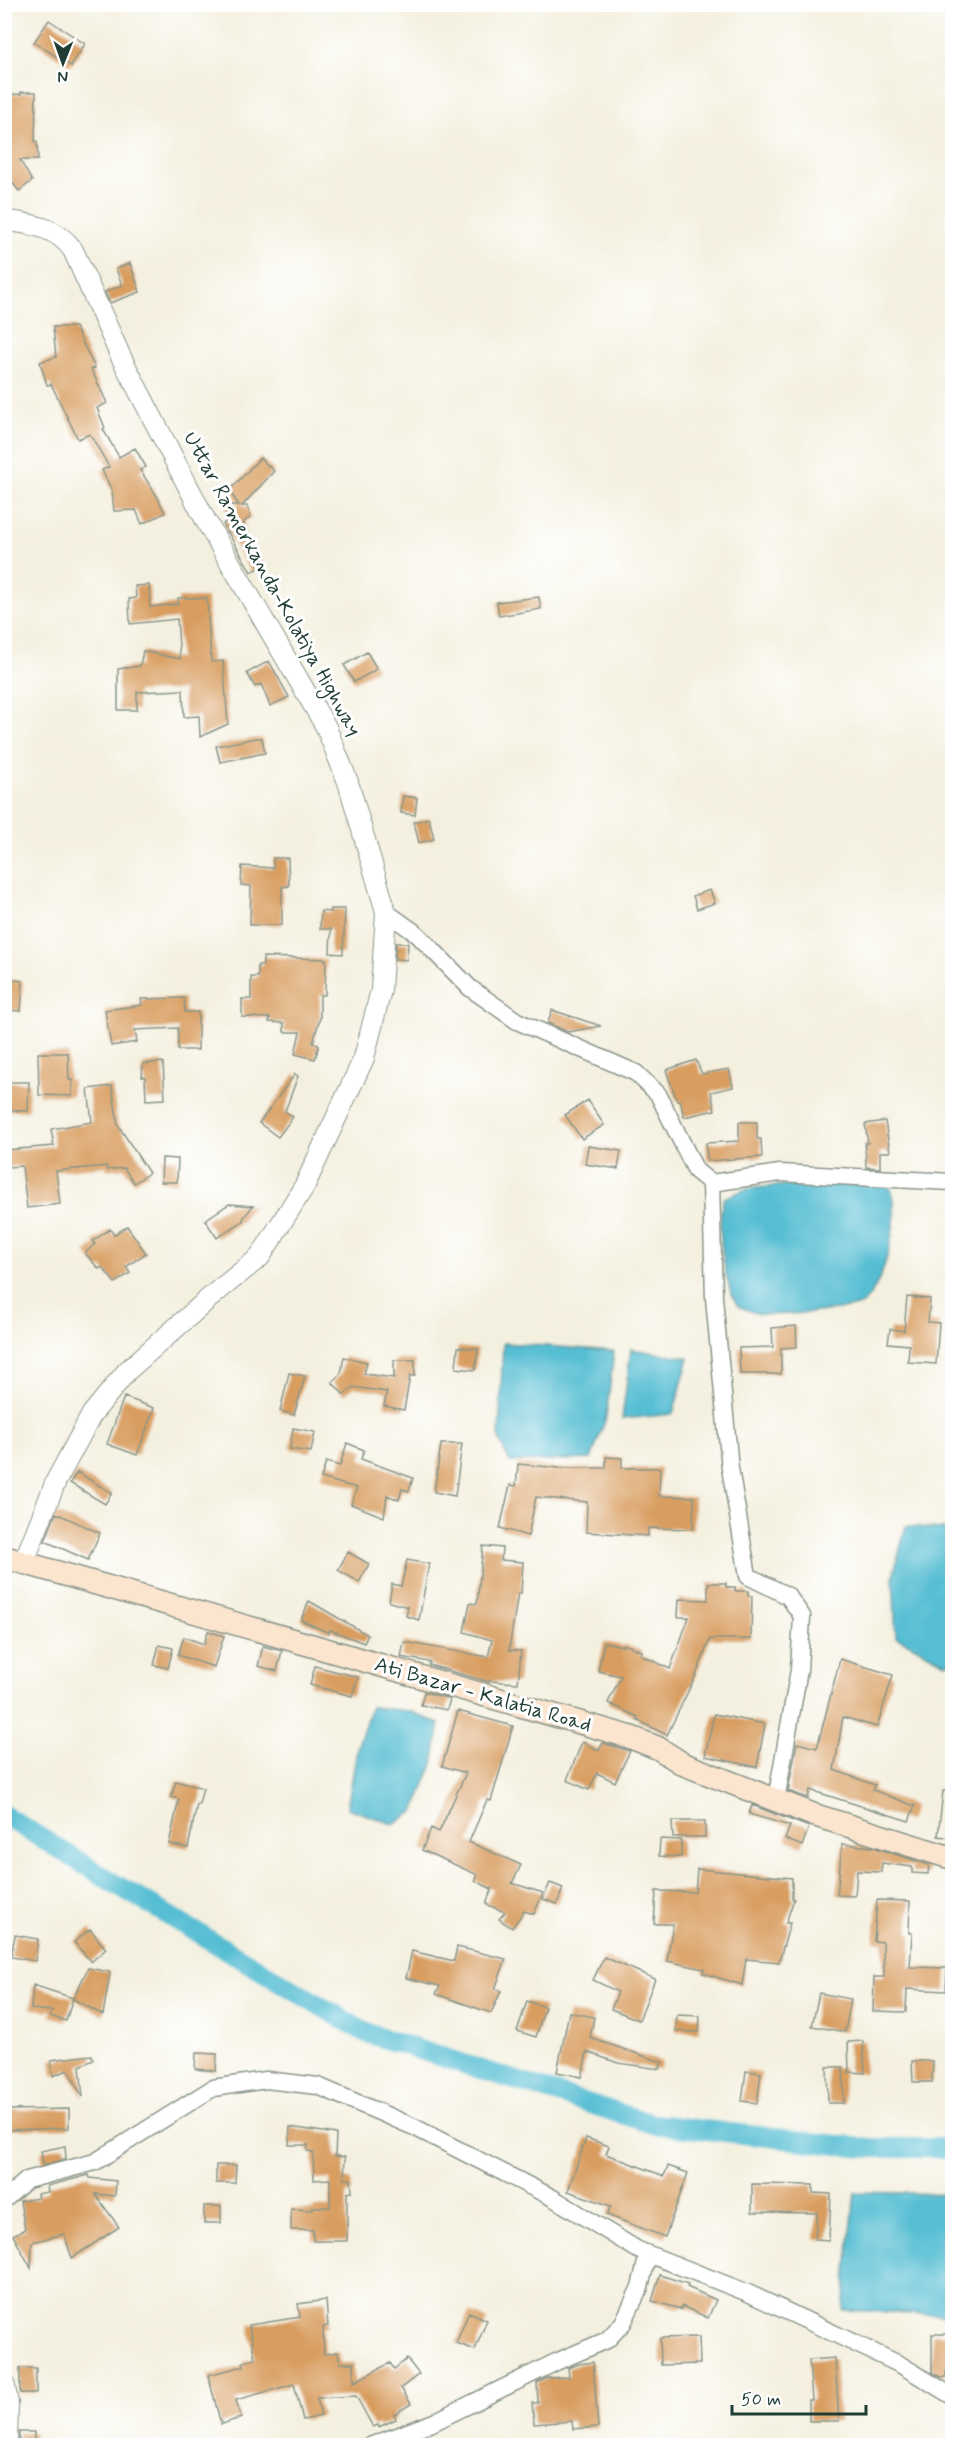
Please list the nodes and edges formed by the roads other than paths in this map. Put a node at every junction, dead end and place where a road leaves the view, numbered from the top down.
1 (4, 220) edge
2 (386, 912) junction
3 (952, 1182) edge
4 (711, 1183) junction
5 (14, 1560) edge
6 (776, 1800) junction
7 (952, 1858) edge
8 (4, 2200) edge
9 (648, 2254) junction
10 (4, 2382) edge
11 (952, 2396) edge
12 (7, 2445) edge
13 (369, 2445) edge

1 - 2 street, Uttar Ramerkanda-Kolatiya Highway
2 - 4 street
2 - 5 street, Uttar Ramerkanda-Kolatiya Highway
3 - 4 street
4 - 6 street
5 - 6 main road, Ati Bazar - Kalatia Road
6 - 7 main road, Ati Bazar - Kalatia Road
8 - 9 street
9 - 11 street
9 - 13 street
10 - 12 street

